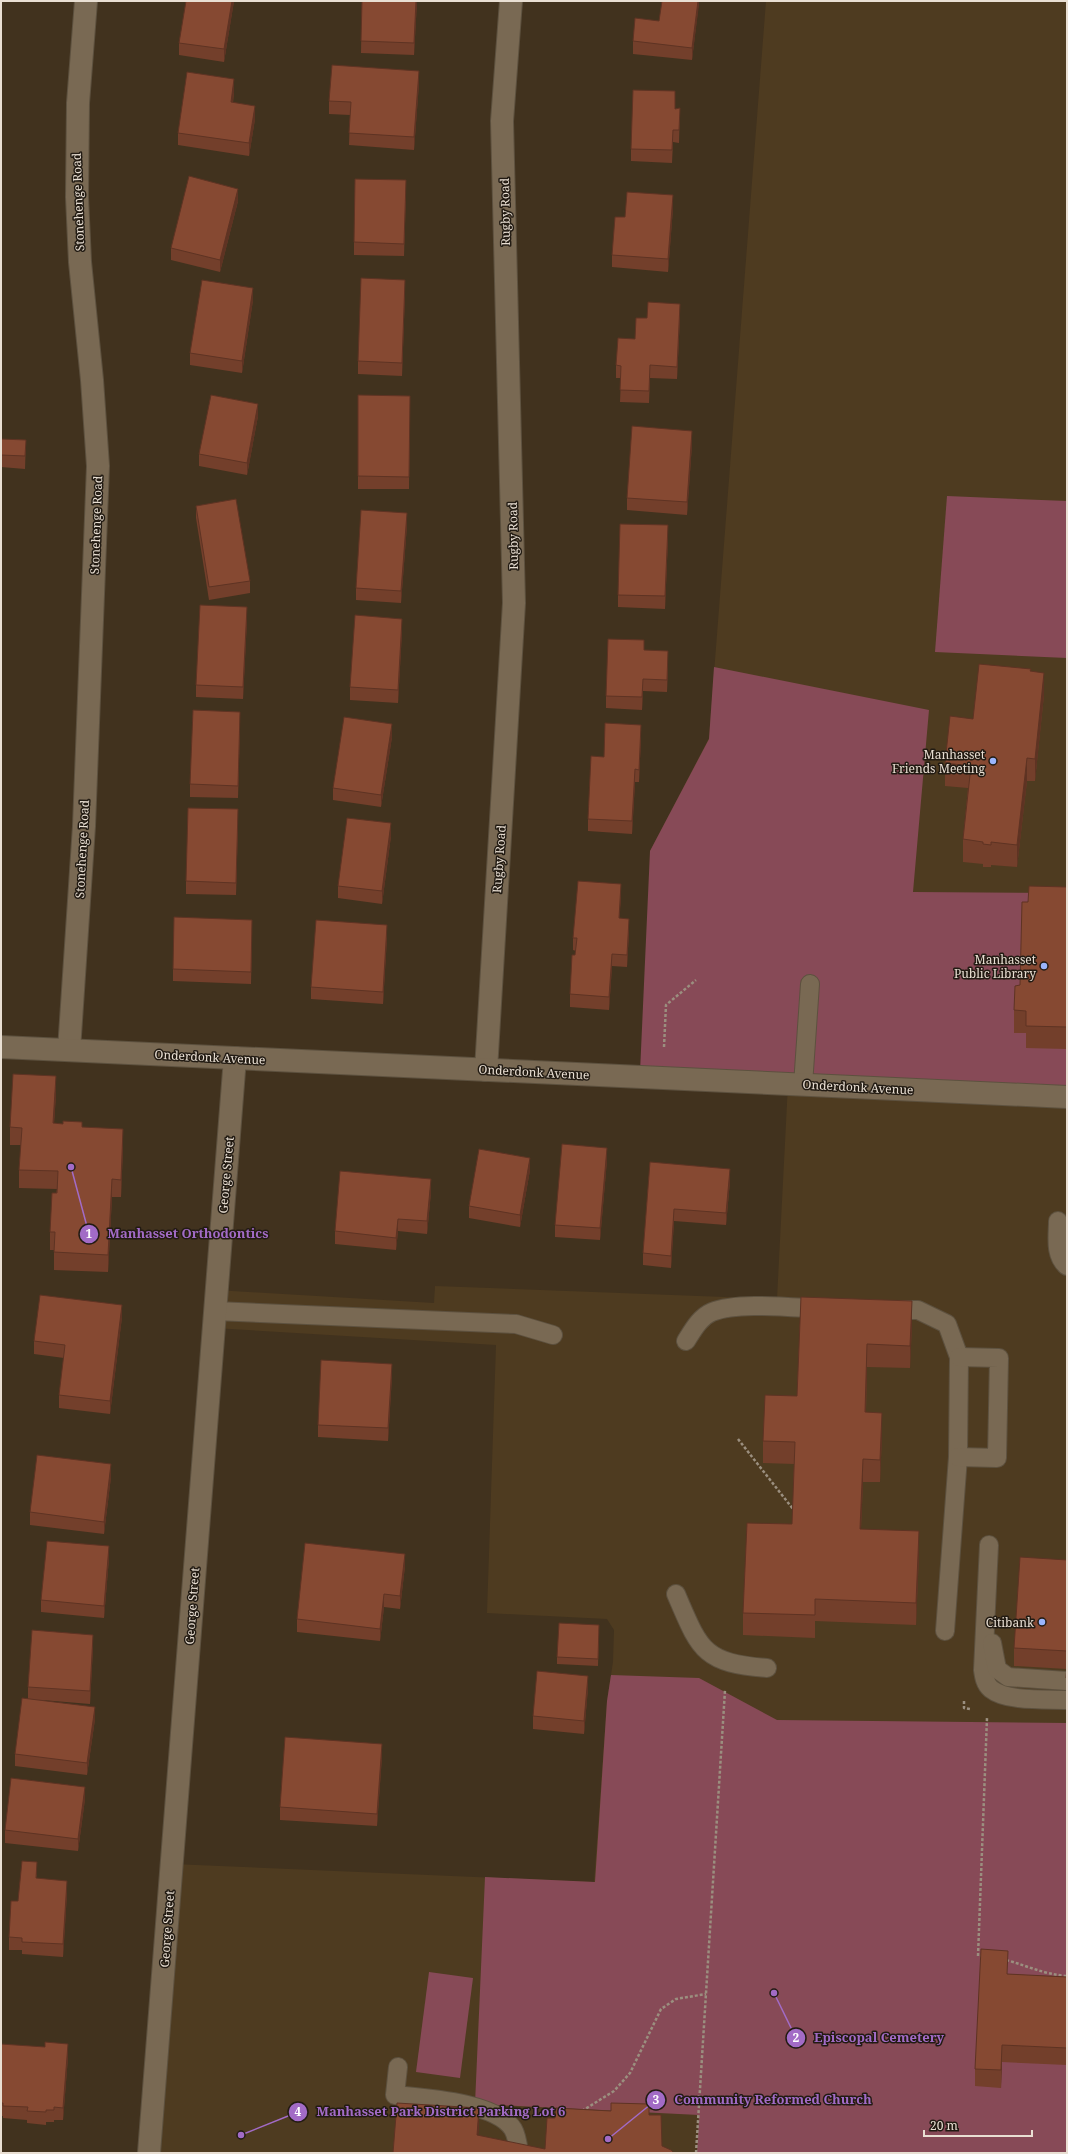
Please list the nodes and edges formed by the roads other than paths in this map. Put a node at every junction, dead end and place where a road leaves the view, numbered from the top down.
1 (86, 1) edge
2 (511, 1) edge
3 (810, 984) dead end
4 (1, 1047) edge
5 (69, 1050) junction
6 (235, 1058) junction
7 (486, 1070) junction
8 (803, 1085) junction
9 (1067, 1097) edge
10 (1058, 1221) dead end
11 (1067, 1266) edge
12 (842, 1309) edge
13 (872, 1310) edge
14 (215, 1311) junction
15 (553, 1335) dead end
16 (686, 1340) dead end
17 (958, 1357) junction
18 (958, 1457) junction
19 (989, 1545) dead end
20 (987, 1590) junction
21 (676, 1594) dead end
22 (946, 1630) dead end
23 (767, 1668) dead end
24 (1067, 1681) edge
25 (1067, 1700) edge
26 (398, 2067) dead end
27 (149, 2153) edge
28 (519, 2153) edge

1 - 5 street, Stonehenge Road
2 - 7 street, Rugby Road
3 - 8 lane
4 - 5 street, Onderdonk Avenue
5 - 6 street, Onderdonk Avenue
6 - 7 street, Onderdonk Avenue
6 - 14 street, George Street
7 - 8 street, Onderdonk Avenue
8 - 9 street, Onderdonk Avenue
10 - 11 lane
12 - 16 lane
13 - 17 lane
14 - 15 lane
14 - 27 street, George Street
17 - 18 lane
17 - 18 lane
18 - 22 lane
19 - 20 lane
20 - 24 lane
20 - 25 lane
21 - 23 lane
26 - 28 lane

